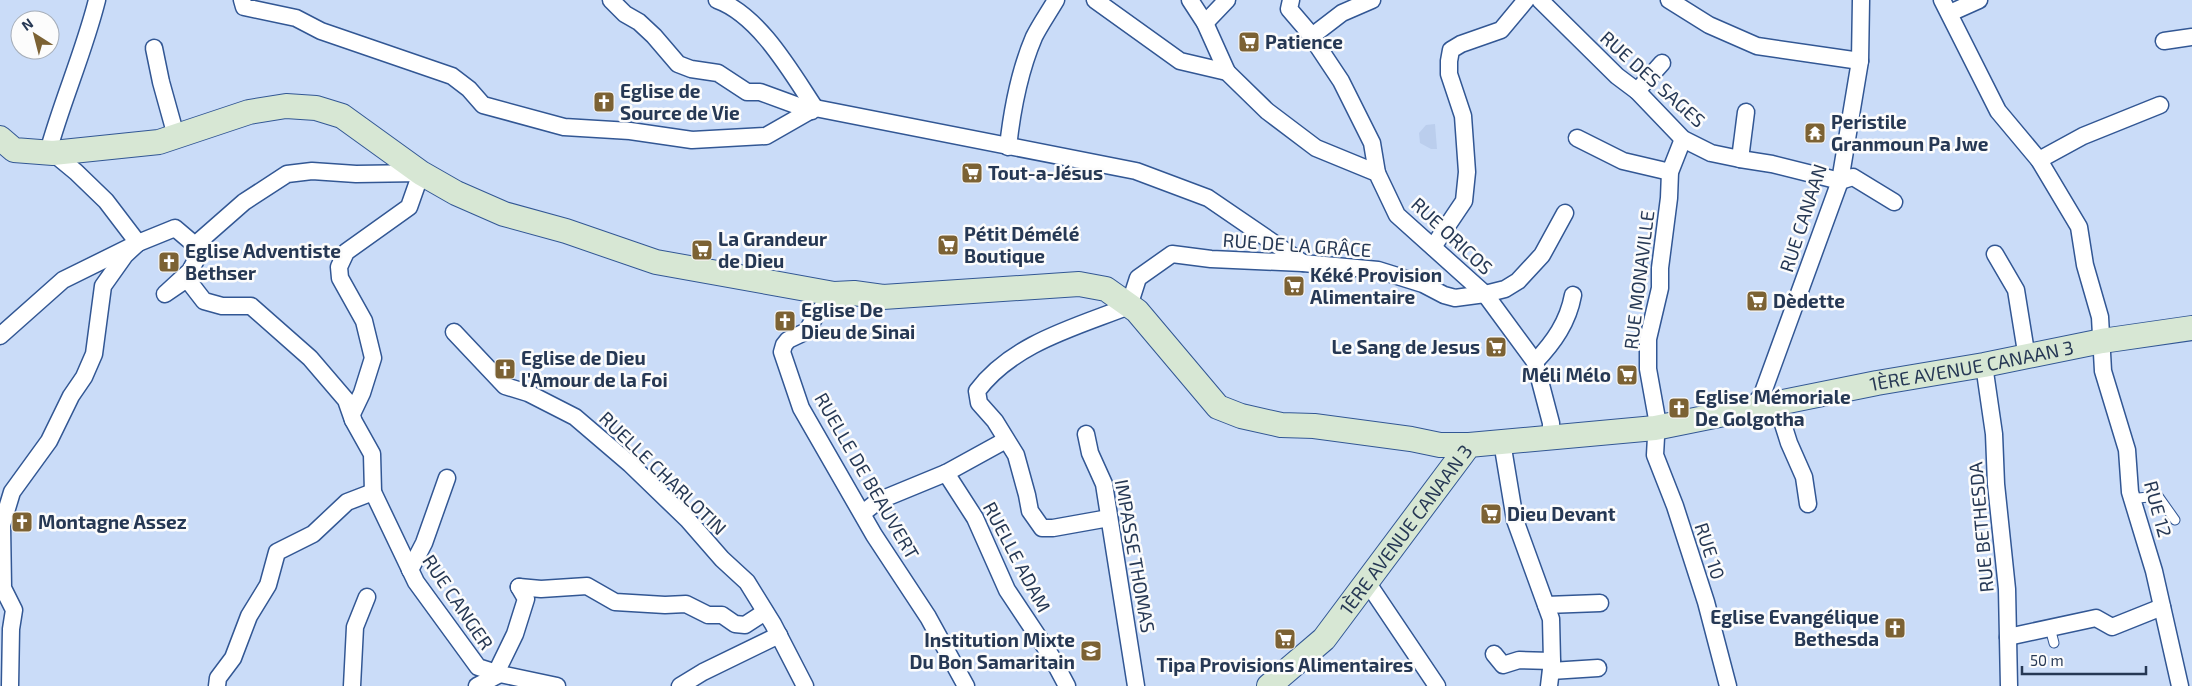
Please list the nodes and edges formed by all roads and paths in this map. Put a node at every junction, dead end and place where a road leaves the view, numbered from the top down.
1 (97, 0) edge
2 (242, 0) edge
3 (611, 0) edge
4 (717, 0) edge
5 (1056, 0) edge
6 (1095, 0) edge
7 (1190, 0) edge
8 (1227, 0) edge
9 (1291, 0) edge
10 (1372, 0) edge
11 (1526, 0) edge
12 (1540, 0) edge
13 (1669, 0) edge
14 (1862, 0) edge
15 (1979, 0) edge
16 (1946, 6) edge
17 (1205, 23) junction
18 (1312, 36) junction
19 (2192, 36) edge
20 (2164, 40) dead end
21 (154, 48) dead end
22 (1860, 61) junction
23 (1662, 63) dead end
24 (1227, 72) junction
25 (1637, 91) junction
26 (2160, 105) dead end
27 (814, 110) junction
28 (1746, 112) dead end
29 (176, 136) junction
30 (1577, 138) dead end
31 (1683, 139) junction
32 (0, 140) edge
33 (1008, 147) junction
34 (51, 153) junction
35 (1740, 159) junction
36 (2039, 160) junction
37 (1670, 172) junction
38 (421, 173) junction
39 (1377, 173) junction
40 (1840, 181) junction
41 (1894, 202) dead end
42 (1565, 213) dead end
43 (138, 243) junction
44 (195, 245) junction
45 (1433, 247) junction
46 (1995, 254) dead end
47 (1303, 263) junction
48 (834, 294) junction
49 (1485, 294) junction
50 (1573, 296) dead end
51 (1130, 306) junction
52 (2192, 328) edge
53 (454, 332) dead end
54 (0, 336) edge
55 (2102, 341) junction
56 (2027, 358) junction
57 (1535, 362) junction
58 (1984, 366) junction
59 (1776, 402) junction
60 (1750, 409) junction
61 (352, 420) junction
62 (1655, 428) junction
63 (1086, 434) dead end
64 (1551, 437) junction
65 (1006, 440) junction
66 (1502, 442) junction
67 (1469, 445) junction
68 (946, 473) junction
69 (447, 478) dead end
70 (373, 492) junction
71 (2130, 498) junction
72 (1808, 504) dead end
73 (863, 514) junction
74 (1109, 518) junction
75 (2175, 520) dead end
76 (410, 570) junction
77 (1367, 582) junction
78 (367, 597) dead end
79 (1600, 603) dead end
80 (1546, 605) junction
81 (2162, 607) junction
82 (765, 612) junction
83 (778, 635) junction
84 (2008, 638) junction
85 (1494, 654) dead end
86 (1598, 668) dead end
87 (1551, 673) edge
88 (495, 680) edge
89 (10, 686) edge
90 (217, 686) edge
91 (352, 686) edge
92 (476, 686) edge
93 (557, 686) edge
94 (680, 686) edge
95 (805, 686) edge
96 (966, 686) edge
97 (1067, 686) edge
98 (1136, 686) edge
99 (1269, 686) edge
100 (1437, 686) edge
101 (1728, 686) edge
102 (2009, 686) edge
103 (2180, 686) edge

1 - 34 street
2 - 27 street
3 - 27 street
4 - 27 street
5 - 33 street
6 - 24 street
7 - 17 street
8 - 17 street
9 - 18 street, RUE ORICOS
10 - 18 street
11 - 45 street
12 - 25 street, RUE DES SAGES
13 - 22 street
14 - 22 street, RUE CANAAN
15 - 16 street
16 - 36 street, RUE 12
17 - 24 street
18 - 39 street, RUE ORICOS
19 - 20 street
21 - 29 street
22 - 40 street, RUE CANAAN
23 - 25 street
24 - 39 street
25 - 31 street, RUE DES SAGES
26 - 36 street
27 - 33 street
28 - 35 street
29 - 34 street
29 - 38 street
30 - 37 street
31 - 35 street, RUE DES SAGES
31 - 37 street, RUE MONAVILLE
32 - 34 street
33 - 47 street
34 - 43 street
35 - 40 street, RUE DES SAGES
36 - 55 street, RUE 12
37 - 62 street, RUE MONAVILLE
38 - 44 street
38 - 48 street
38 - 61 street
39 - 45 street, RUE ORICOS
40 - 41 street, RUE DES SAGES
40 - 60 street, RUE CANAAN
42 - 49 street, RUE DE LA GRÂCE
43 - 44 street
43 - 54 street
43 - 89 street
44 - 61 street, RUE CANGER
45 - 49 street, RUE ORICOS
46 - 56 street
47 - 49 street, RUE DE LA GRÂCE
47 - 51 street, RUE DE LA GRÂCE
48 - 51 street
48 - 73 street, RUELLE DE BEAUVERT
49 - 57 street, RUE ORICOS
50 - 57 street
51 - 65 street
51 - 67 street
52 - 55 street, 1ÈRE AVENUE CANAAN 3
53 - 82 street, RUELLE CHARLOTIN
55 - 56 street, 1ÈRE AVENUE CANAAN 3
55 - 71 street, RUE 12
56 - 58 street, 1ÈRE AVENUE CANAAN 3
57 - 64 street, RUE ORICOS
58 - 59 street, 1ÈRE AVENUE CANAAN 3
58 - 84 street, RUE BETHESDA
59 - 60 street, 1ÈRE AVENUE CANAAN 3
59 - 72 street
60 - 62 street, 1ÈRE AVENUE CANAAN 3
61 - 70 street, RUE CANGER
62 - 64 street, 1ÈRE AVENUE CANAAN 3
62 - 101 street, RUE 10
63 - 74 street, IMPASSE THOMAS
64 - 66 street, 1ÈRE AVENUE CANAAN 3
65 - 68 street
65 - 74 street
66 - 67 street, 1ÈRE AVENUE CANAAN 3
66 - 80 street
67 - 77 street, 1ÈRE AVENUE CANAAN 3
68 - 73 street
68 - 97 street, RUELLE ADAM
69 - 76 street
70 - 76 street, RUE CANGER
70 - 90 street
71 - 75 lane
71 - 81 street, RUE 12
73 - 96 street, RUELLE DE BEAUVERT
74 - 98 street, IMPASSE THOMAS
76 - 88 street, RUE CANGER
77 - 99 street, 1ÈRE AVENUE CANAAN 3
77 - 100 street
78 - 91 street
79 - 80 street
80 - 87 street
81 - 84 street
81 - 103 street, RUE 12
82 - 83 street, RUELLE CHARLOTIN
82 - 88 street
83 - 94 street
83 - 95 street, RUELLE CHARLOTIN
84 - 102 street, RUE BETHESDA
85 - 87 street
86 - 87 street
88 - 92 street
88 - 93 street, RUE CANGER

